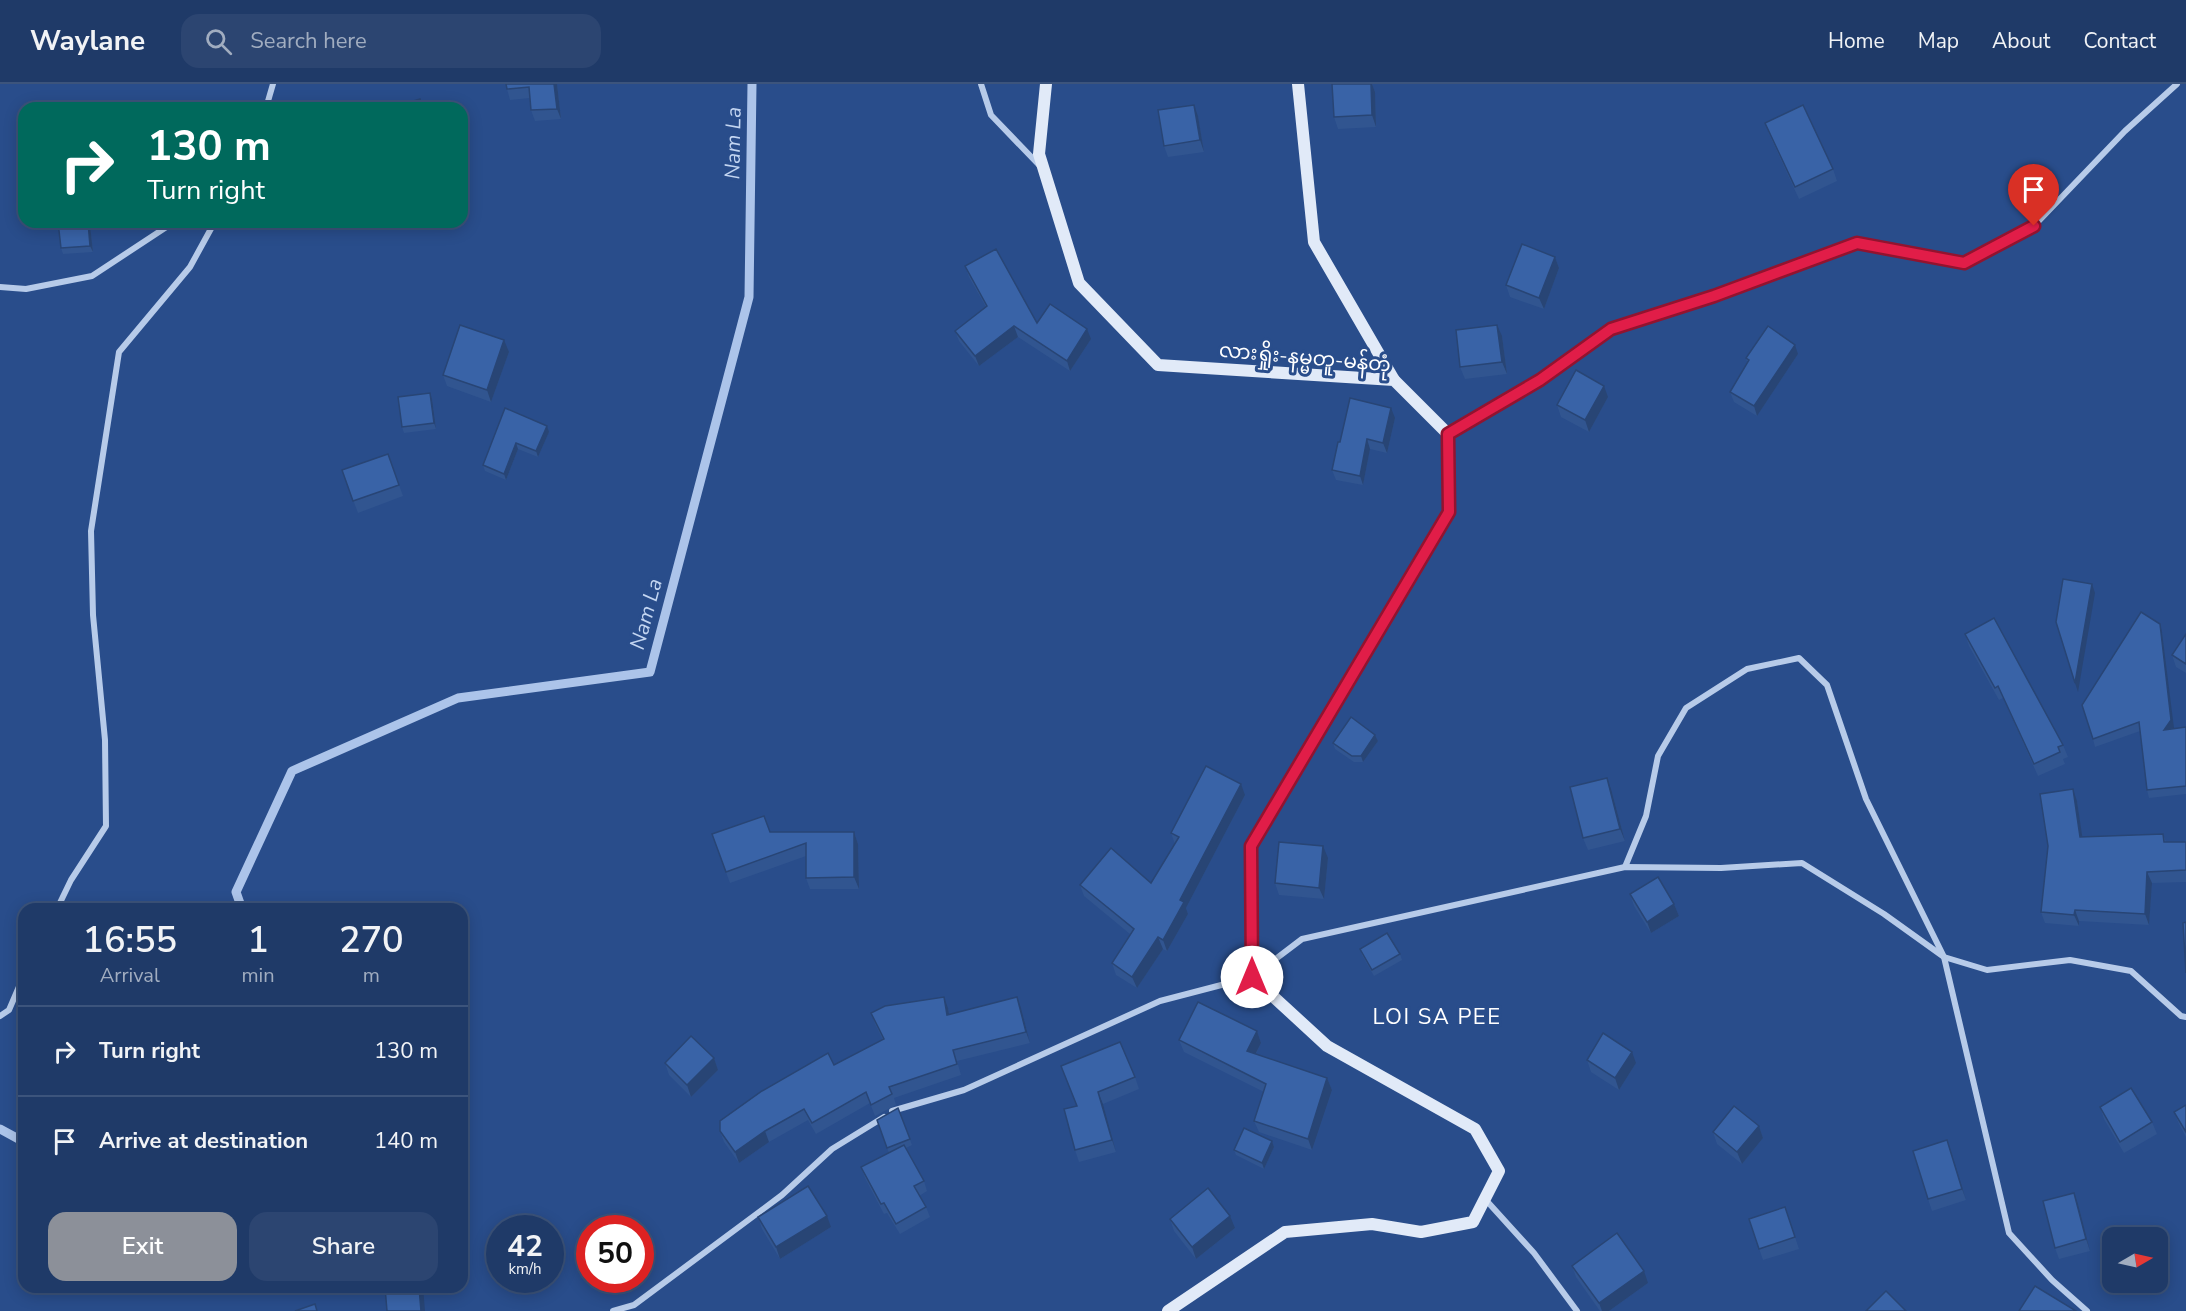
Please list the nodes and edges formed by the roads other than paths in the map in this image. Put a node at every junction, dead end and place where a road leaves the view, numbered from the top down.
1 (273, 84) edge
2 (981, 84) edge
3 (1046, 84) edge
4 (1298, 84) edge
5 (2177, 84) edge
6 (268, 102) edge
7 (1044, 170) junction
8 (165, 228) edge
9 (211, 228) edge
10 (0, 287) edge
11 (1394, 380) junction
12 (1448, 434) junction
13 (1625, 867) junction
14 (60, 903) edge
15 (1944, 957) junction
16 (1252, 977) junction
17 (18, 989) edge
18 (0, 1016) edge
19 (2186, 1017) edge
20 (1485, 1198) junction
21 (613, 1311) edge
22 (1168, 1311) edge
23 (1577, 1311) edge
24 (2087, 1311) edge

1 - 6 street
2 - 7 street
3 - 7 main road, လားရှိုး-နမ္မတူ-မန်တုံ
4 - 11 main road
5 - 12 street
7 - 11 main road, လားရှိုး-နမ္မတူ-မန်တုံ
8 - 10 street
9 - 14 street
11 - 12 main road, လားရှိုး-နမ္မတူ-မန်တုံ
12 - 16 main road
13 - 15 street
13 - 15 street
13 - 16 street
15 - 19 street
15 - 24 street
16 - 20 main road
16 - 21 street
17 - 18 street
20 - 22 main road
20 - 23 street

